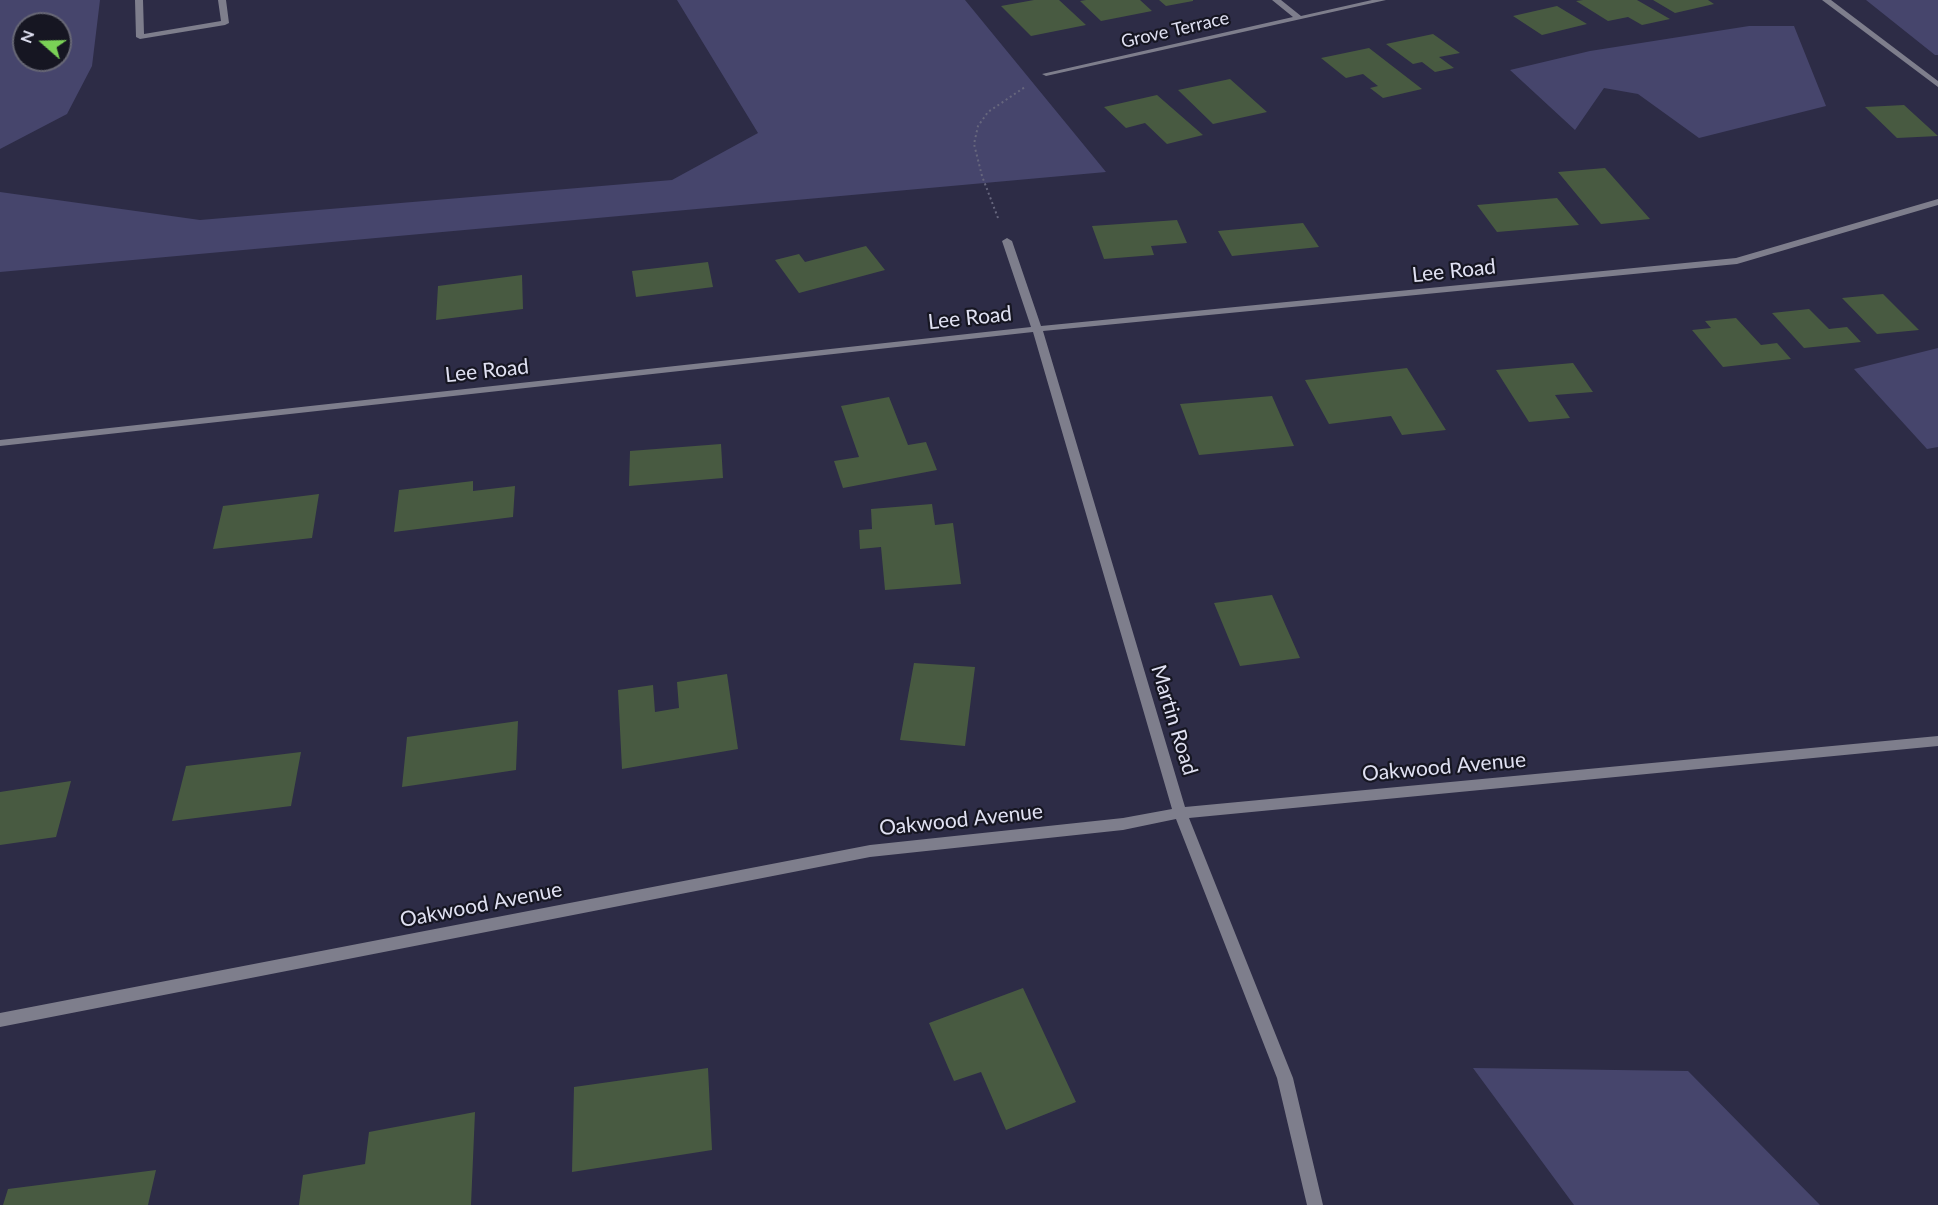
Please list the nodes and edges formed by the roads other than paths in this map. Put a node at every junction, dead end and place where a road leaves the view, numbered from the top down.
1 (139, 0) edge
2 (222, 0) edge
3 (1276, 0) edge
4 (1382, 0) edge
5 (1826, 0) edge
6 (1299, 18) junction
7 (1046, 74) road end
8 (1938, 85) edge
9 (1938, 202) edge
10 (1007, 241) road end
11 (1037, 329) junction
12 (0, 443) edge
13 (1938, 741) edge
14 (1180, 813) junction
15 (0, 1020) edge
16 (1315, 1205) edge

1 - 2 street
3 - 6 street
4 - 6 street, Grove Terrace
5 - 8 street
6 - 7 street, Grove Terrace
9 - 11 street, Lee Road
10 - 11 street, Martin Road
11 - 12 street, Lee Road
11 - 14 street, Martin Road
13 - 14 street, Oakwood Avenue
14 - 15 street, Oakwood Avenue
14 - 16 street, Martin Road

